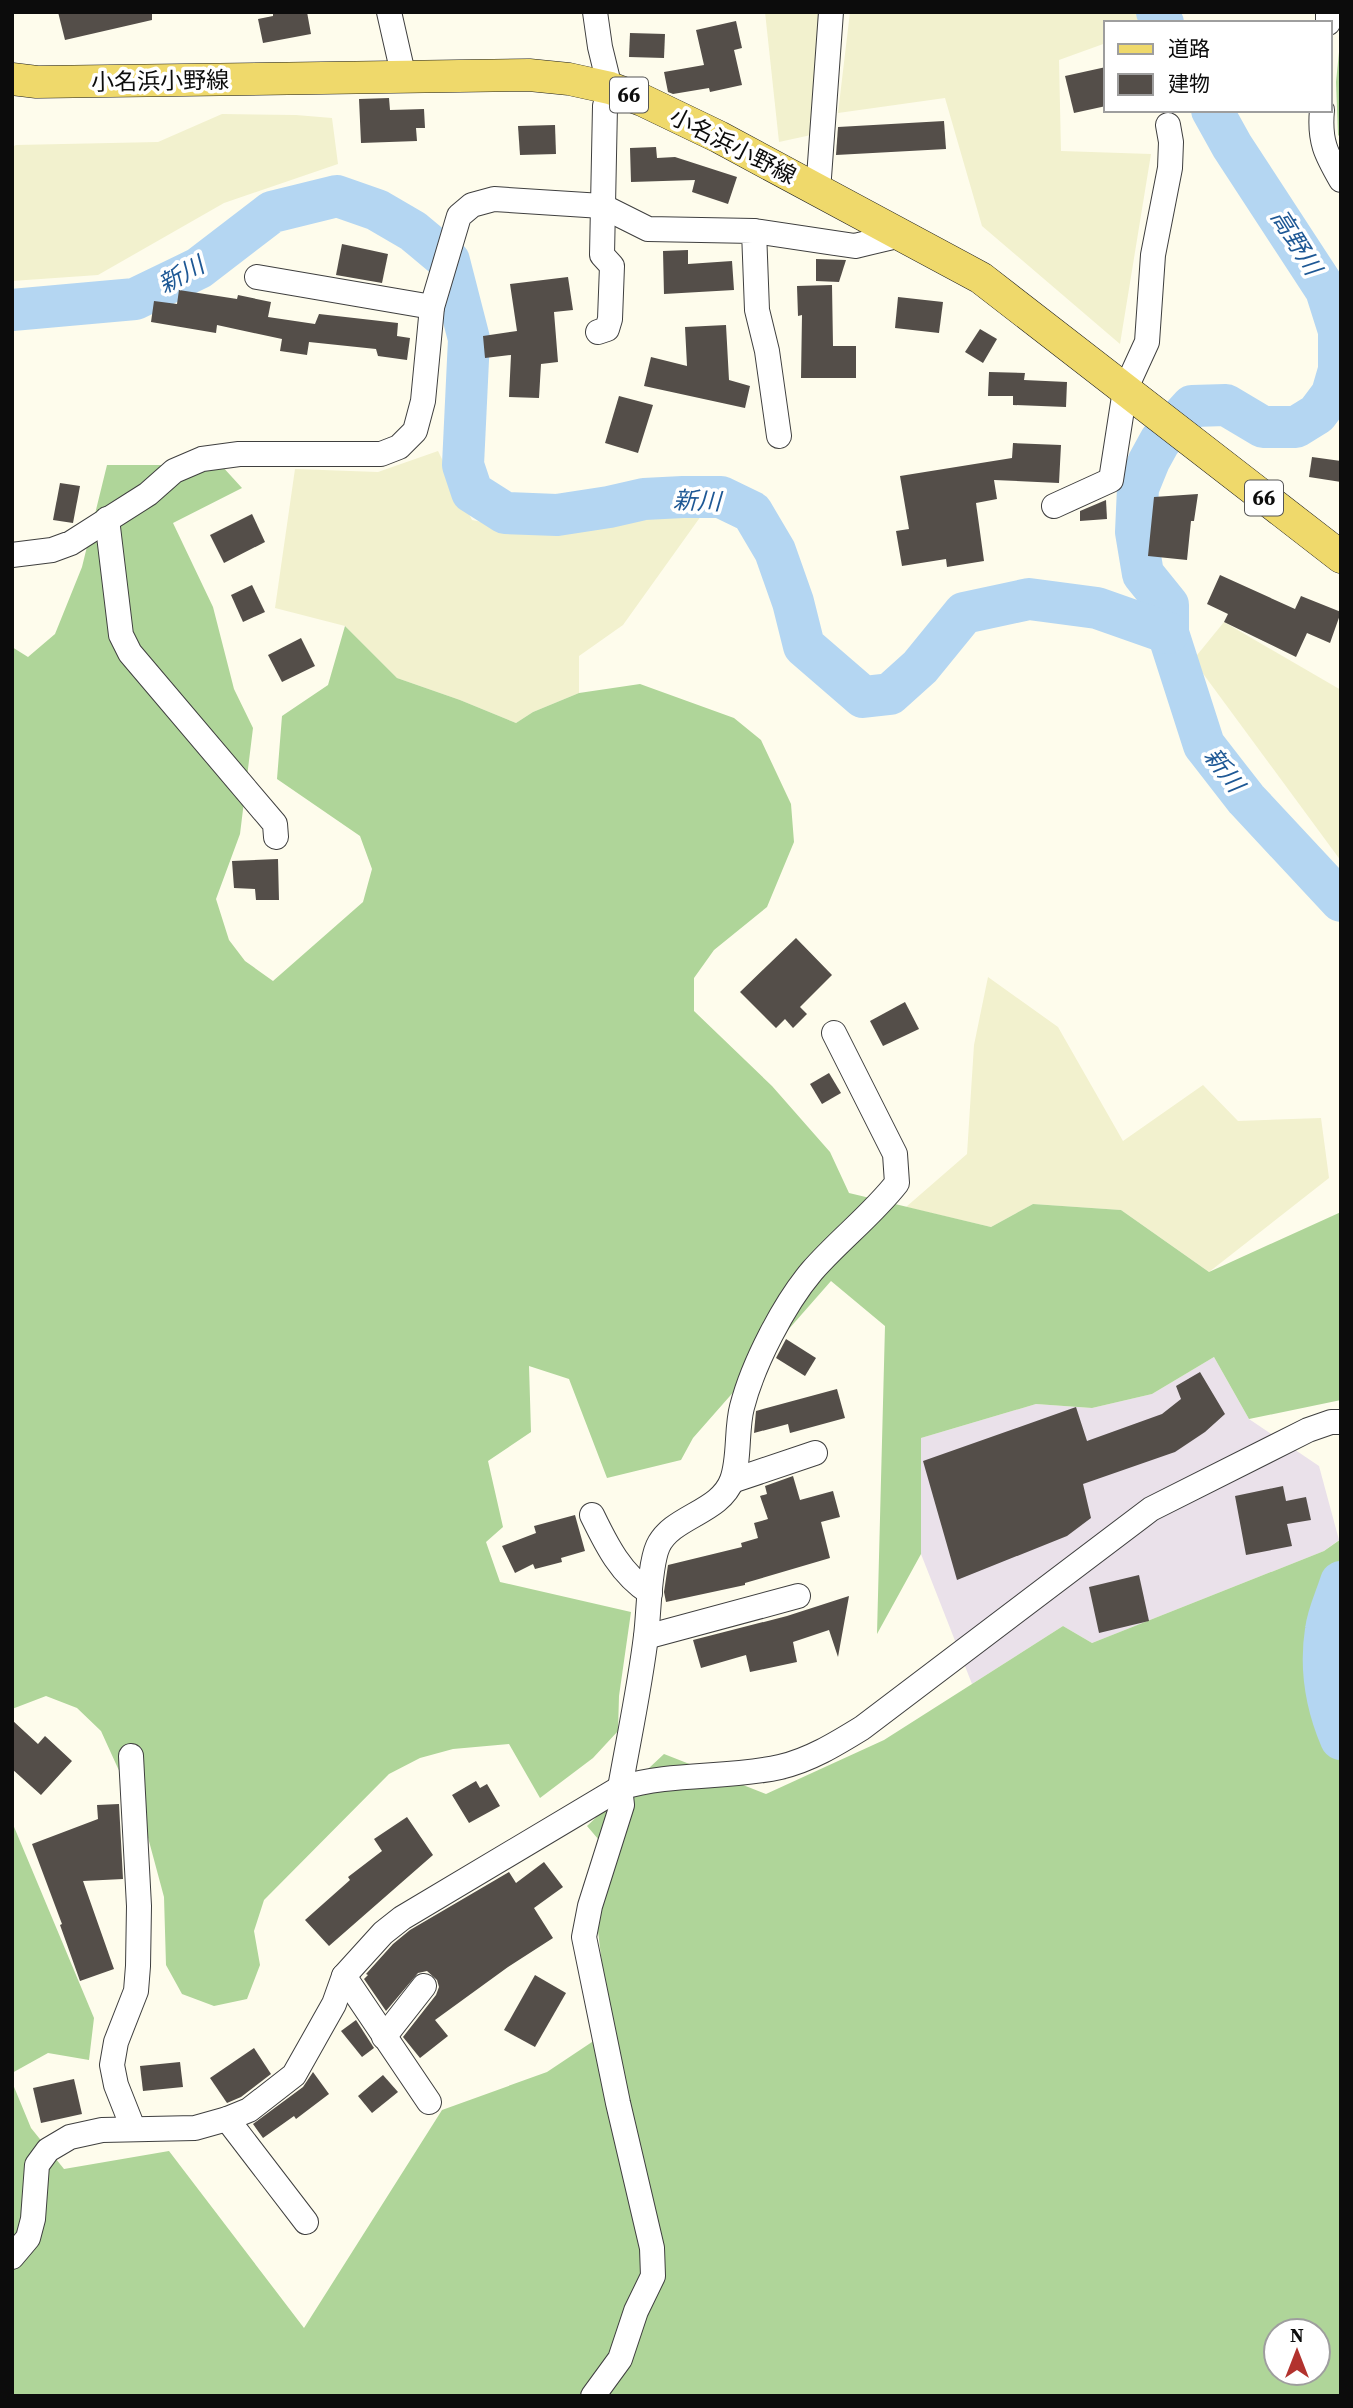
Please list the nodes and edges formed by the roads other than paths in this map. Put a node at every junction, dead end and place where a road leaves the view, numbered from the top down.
1 (389, 12) edge
2 (595, 12) edge
3 (831, 12) edge
4 (404, 78) junction
5 (12, 79) edge
6 (610, 88) junction
7 (1321, 112) edge
8 (1168, 125) dead end
9 (1341, 180) edge
10 (818, 191) junction
11 (602, 206) junction
12 (754, 231) junction
13 (901, 236) junction
14 (257, 277) dead end
15 (434, 299) junction
16 (598, 332) dead end
17 (1125, 390) junction
18 (779, 436) dead end
19 (1054, 506) dead end
20 (107, 519) junction
21 (12, 555) edge
22 (1341, 557) edge
23 (276, 837) dead end
24 (834, 1032) dead end
25 (1341, 1422) edge
26 (815, 1453) dead end
27 (732, 1480) junction
28 (592, 1515) dead end
29 (650, 1593) junction
30 (798, 1596) dead end
31 (646, 1637) junction
32 (131, 1756) dead end
33 (620, 1787) junction
34 (344, 1976) junction
35 (424, 1986) dead end
36 (384, 2037) junction
37 (429, 2102) dead end
38 (227, 2119) junction
39 (133, 2128) junction
40 (306, 2222) dead end
41 (12, 2257) edge
42 (593, 2396) edge

1 - 4 street
2 - 6 street
3 - 10 street
4 - 5 main road, 小名浜小野線 / 66
4 - 6 main road, 小名浜小野線 / 66
6 - 10 main road, 小名浜小野線 / 66
6 - 11 street
7 - 9 street
8 - 17 street
10 - 13 main road, 小名浜小野線 / 66
11 - 12 street
11 - 15 street
11 - 16 street
12 - 13 street
12 - 18 street
13 - 17 main road, 小名浜小野線 / 66
14 - 15 street
15 - 20 street
17 - 19 street
17 - 22 main road, 小名浜小野線 / 66
20 - 21 street
20 - 23 street
24 - 27 street
25 - 33 street
26 - 27 street
27 - 29 street
28 - 29 street
29 - 31 street
30 - 31 street
31 - 33 street
32 - 39 street
33 - 34 street
33 - 42 street
34 - 36 street
34 - 38 street
35 - 36 street
36 - 37 street
38 - 39 street
38 - 40 street
39 - 41 street

